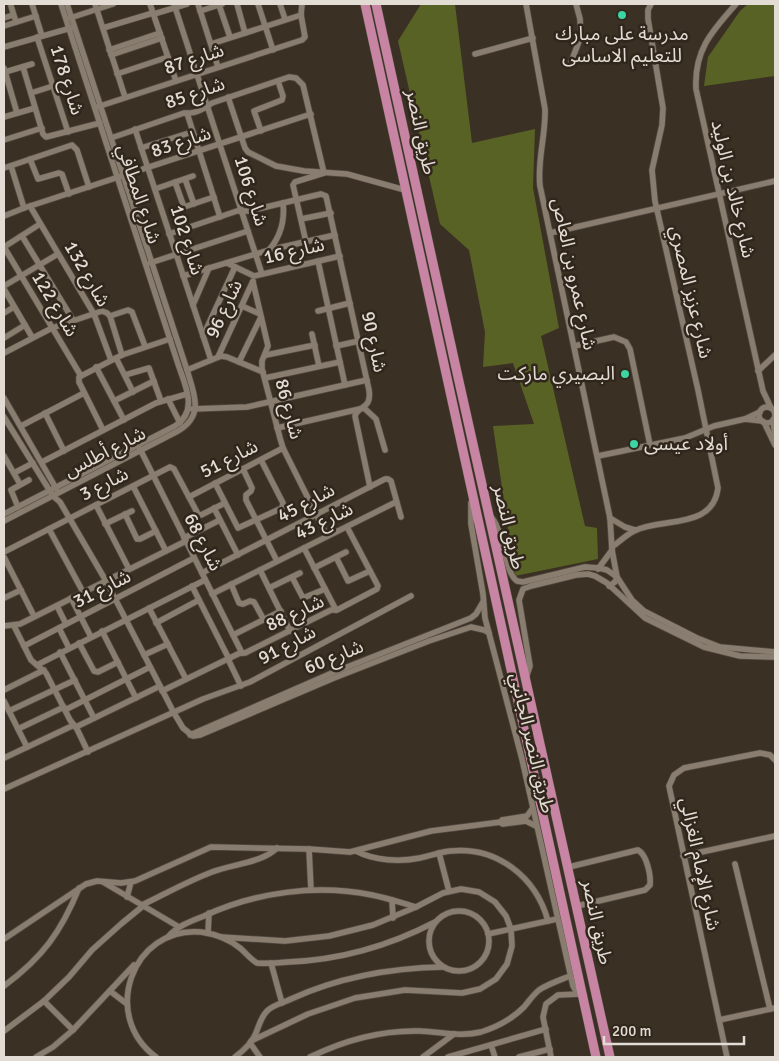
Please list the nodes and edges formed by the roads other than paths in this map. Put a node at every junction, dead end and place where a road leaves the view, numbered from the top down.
1 (32, 4) edge
2 (61, 4) edge
3 (68, 4) edge
4 (114, 4) edge
5 (150, 4) edge
6 (187, 4) edge
7 (198, 4) edge
8 (221, 4) edge
9 (237, 4) edge
10 (258, 4) edge
11 (280, 4) edge
12 (302, 4) edge
13 (365, 4) edge
14 (376, 4) edge
15 (526, 4) edge
16 (576, 4) edge
17 (651, 4) edge
18 (736, 4) edge
19 (10, 6) dead end
20 (175, 6) edge
21 (95, 7) edge
22 (200, 10) junction
23 (13, 14) junction
24 (154, 14) junction
25 (301, 15) junction
26 (36, 16) junction
27 (4, 18) edge
28 (69, 19) junction
29 (285, 19) junction
30 (16, 22) junction
31 (4, 26) edge
32 (265, 26) junction
33 (72, 28) junction
34 (103, 28) junction
35 (245, 32) junction
36 (161, 36) junction
37 (39, 37) junction
38 (230, 38) junction
39 (533, 38) junction
40 (210, 44) junction
41 (4, 47) edge
42 (273, 50) junction
43 (387, 50) junction
44 (375, 52) junction
45 (110, 53) junction
46 (475, 54) dead end
47 (168, 57) junction
48 (32, 64) dead end
49 (570, 65) dead end
50 (23, 67) junction
51 (218, 67) junction
52 (4, 70) edge
53 (118, 74) junction
54 (197, 74) junction
55 (176, 81) junction
56 (278, 81) junction
57 (53, 86) junction
58 (7, 90) edge
59 (31, 93) junction
60 (228, 97) junction
61 (125, 98) junction
62 (97, 106) junction
63 (208, 107) junction
64 (35, 108) junction
65 (17, 113) junction
66 (186, 113) junction
67 (311, 114) junction
68 (4, 117) edge
69 (100, 123) junction
70 (135, 130) junction
71 (43, 131) junction
72 (68, 132) junction
73 (192, 132) junction
74 (261, 132) junction
75 (111, 138) junction
76 (241, 138) junction
77 (4, 140) edge
78 (220, 145) junction
79 (141, 148) junction
80 (199, 152) junction
81 (30, 159) junction
82 (6, 167) edge
83 (148, 168) junction
84 (324, 173) junction
85 (192, 176) dead end
86 (121, 177) junction
87 (185, 178) junction
88 (175, 182) junction
89 (775, 182) edge
90 (90, 187) junction
91 (155, 189) junction
92 (405, 190) junction
93 (69, 194) junction
94 (720, 194) junction
95 (214, 197) junction
96 (296, 200) junction
97 (283, 203) junction
98 (194, 204) junction
99 (27, 207) junction
100 (657, 209) junction
101 (242, 211) junction
102 (331, 213) junction
103 (4, 216) edge
104 (220, 217) junction
105 (301, 219) junction
106 (40, 224) junction
107 (248, 232) junction
108 (550, 233) junction
109 (170, 234) junction
110 (335, 235) junction
111 (22, 236) junction
112 (306, 242) junction
113 (4, 247) edge
114 (269, 250) junction
115 (58, 254) junction
116 (256, 254) junction
117 (176, 255) junction
118 (340, 256) junction
119 (318, 261) junction
120 (227, 262) junction
121 (39, 264) junction
122 (149, 264) junction
123 (235, 266) junction
124 (210, 268) junction
125 (259, 274) junction
126 (21, 276) junction
127 (183, 276) junction
128 (253, 282) junction
129 (4, 286) edge
130 (4, 290) edge
131 (350, 303) junction
132 (193, 305) junction
133 (242, 306) junction
134 (14, 307) junction
135 (328, 308) junction
136 (318, 311) dead end
137 (4, 313) edge
138 (94, 314) junction
139 (444, 314) junction
140 (261, 315) junction
141 (110, 316) junction
142 (432, 316) junction
143 (73, 320) junction
144 (25, 325) junction
145 (447, 327) junction
146 (52, 328) junction
147 (435, 329) junction
148 (312, 334) dead end
149 (203, 336) junction
150 (32, 337) junction
151 (4, 338) edge
152 (170, 339) junction
153 (358, 341) junction
154 (314, 345) junction
155 (145, 346) junction
156 (336, 346) junction
157 (574, 346) junction
158 (4, 353) edge
159 (266, 355) junction
160 (775, 355) edge
161 (218, 357) junction
162 (116, 358) junction
163 (211, 360) junction
164 (239, 362) junction
165 (340, 362) junction
166 (319, 366) junction
167 (96, 367) junction
168 (186, 370) junction
169 (758, 371) junction
170 (125, 375) junction
171 (264, 375) junction
172 (81, 376) junction
173 (367, 380) junction
174 (154, 381) junction
175 (345, 385) junction
176 (763, 391) junction
177 (133, 392) junction
178 (84, 393) junction
179 (190, 393) junction
180 (4, 398) edge
181 (165, 400) junction
182 (114, 401) junction
183 (271, 402) junction
184 (196, 408) junction
185 (364, 408) junction
186 (189, 409) junction
187 (773, 409) edge
188 (761, 411) junction
189 (45, 413) junction
190 (4, 417) edge
191 (745, 418) junction
192 (774, 418) edge
193 (124, 420) junction
194 (763, 421) junction
195 (19, 423) junction
196 (180, 423) junction
197 (6, 425) edge
198 (277, 428) junction
199 (706, 429) junction
200 (104, 430) junction
201 (775, 437) edge
202 (775, 444) edge
203 (650, 445) junction
204 (139, 448) junction
205 (283, 448) junction
206 (385, 450) dead end
207 (64, 451) junction
208 (4, 456) edge
209 (598, 456) junction
210 (261, 460) junction
211 (42, 462) junction
212 (33, 463) junction
213 (243, 469) junction
214 (14, 473) junction
215 (153, 476) junction
216 (30, 480) dead end
217 (215, 483) junction
218 (20, 484) junction
219 (133, 486) junction
220 (370, 487) junction
221 (54, 492) junction
222 (471, 493) junction
223 (189, 497) junction
224 (396, 502) junction
225 (225, 503) junction
226 (96, 505) junction
227 (18, 507) junction
228 (214, 508) junction
229 (132, 511) dead end
230 (4, 514) edge
231 (125, 514) junction
232 (316, 514) junction
233 (490, 516) junction
234 (400, 517) dead end
235 (69, 518) junction
236 (610, 518) junction
237 (220, 520) junction
238 (256, 520) junction
239 (4, 521) edge
240 (105, 524) junction
241 (347, 527) junction
242 (50, 529) junction
243 (635, 530) junction
244 (156, 531) junction
245 (327, 536) junction
246 (185, 539) junction
247 (267, 541) junction
248 (304, 548) junction
249 (612, 549) junction
250 (166, 551) junction
251 (4, 552) edge
252 (346, 552) dead end
253 (238, 555) junction
254 (4, 557) edge
255 (336, 557) junction
256 (194, 558) junction
257 (277, 561) junction
258 (314, 568) junction
259 (600, 568) junction
260 (128, 569) junction
261 (260, 570) junction
262 (370, 571) junction
263 (202, 572) junction
264 (300, 573) dead end
265 (595, 576) junction
266 (292, 577) junction
267 (616, 577) junction
268 (205, 580) junction
269 (106, 581) junction
270 (230, 584) junction
271 (192, 586) junction
272 (609, 586) junction
273 (269, 588) junction
274 (325, 589) junction
275 (21, 590) junction
276 (82, 592) junction
277 (212, 594) junction
278 (411, 596) dead end
279 (4, 598) edge
280 (71, 598) junction
281 (115, 599) junction
282 (199, 600) junction
283 (484, 602) junction
284 (57, 606) junction
285 (149, 608) junction
286 (336, 610) junction
287 (281, 612) junction
288 (34, 616) junction
289 (81, 616) junction
290 (126, 620) junction
291 (264, 620) junction
292 (156, 622) junction
293 (66, 624) junction
294 (4, 626) edge
295 (14, 626) junction
296 (59, 628) junction
297 (102, 631) junction
298 (290, 631) junction
299 (490, 633) junction
300 (233, 635) junction
301 (91, 637) junction
302 (428, 638) junction
303 (79, 643) junction
304 (168, 644) junction
305 (24, 646) junction
306 (70, 648) junction
307 (60, 652) junction
308 (775, 652) edge
309 (242, 653) junction
310 (144, 656) junction
311 (775, 657) edge
312 (228, 659) junction
313 (118, 662) junction
314 (36, 665) junction
315 (150, 667) junction
316 (44, 670) junction
317 (526, 678) junction
318 (127, 679) junction
319 (186, 679) junction
320 (75, 680) junction
321 (241, 686) junction
322 (161, 688) junction
323 (4, 690) edge
324 (55, 690) junction
325 (136, 698) junction
326 (85, 700) junction
327 (4, 701) edge
328 (64, 709) junction
329 (9, 712) junction
330 (174, 713) junction
331 (94, 718) junction
332 (75, 726) junction
333 (18, 729) junction
334 (27, 747) junction
335 (88, 752) junction
336 (4, 758) edge
337 (526, 758) junction
338 (775, 760) edge
339 (4, 789) edge
340 (532, 806) junction
341 (525, 819) junction
342 (537, 828) junction
343 (775, 836) edge
344 (277, 848) junction
345 (309, 849) junction
346 (356, 851) junction
347 (439, 853) junction
348 (683, 856) junction
349 (735, 864) dead end
350 (569, 868) junction
351 (101, 881) junction
352 (131, 882) junction
353 (78, 888) junction
354 (310, 890) junction
355 (449, 891) junction
356 (127, 897) junction
357 (392, 900) junction
358 (143, 906) junction
359 (577, 906) junction
360 (416, 907) junction
361 (208, 913) junction
362 (393, 918) junction
363 (557, 919) junction
364 (548, 921) junction
365 (435, 922) junction
366 (179, 927) junction
367 (511, 929) junction
368 (208, 933) junction
369 (488, 934) junction
370 (221, 937) junction
371 (167, 938) junction
372 (4, 939) edge
373 (247, 940) junction
374 (246, 954) junction
375 (140, 960) junction
376 (271, 963) junction
377 (443, 967) junction
378 (570, 976) junction
379 (4, 986) edge
380 (110, 991) junction
381 (596, 991) junction
382 (582, 994) junction
383 (44, 1001) junction
384 (282, 1003) junction
385 (127, 1004) junction
386 (773, 1009) edge
387 (719, 1020) junction
388 (546, 1029) junction
389 (72, 1030) junction
390 (4, 1031) edge
391 (454, 1034) junction
392 (250, 1042) junction
393 (491, 1045) junction
394 (550, 1049) junction
395 (532, 1055) edge
396 (36, 1057) edge
397 (156, 1057) edge
398 (235, 1057) edge
399 (260, 1057) edge
400 (310, 1057) edge
401 (423, 1057) edge
402 (448, 1057) edge
403 (495, 1057) edge
404 (519, 1057) edge
405 (551, 1057) edge
406 (596, 1057) edge
407 (610, 1057) edge
408 (727, 1057) edge

1 - 26 street, شارع 178
2 - 28 street, شارع المطافي
3 - 28 street, شارع المطافي
4 - 21 street
5 - 24 street
6 - 20 street
7 - 22 street
8 - 22 street
8 - 38 street
9 - 35 street
10 - 32 street
11 - 29 street
12 - 25 street
13 - 44 highway, طريق النصر
14 - 43 highway, طريق النصر
15 - 39 street, شارع عمرو بن العاص
16 - 49 street
17 - 100 street, شارع عزيز المصري
18 - 94 street, شارع خالد بن الوليد
19 - 23 street
20 - 24 street
20 - 54 street, شارع 106
21 - 28 street
21 - 34 street
22 - 40 street
23 - 27 street
23 - 30 street
24 - 34 street
24 - 36 street
25 - 29 street
25 - 42 street, شارع 87
26 - 30 street
26 - 37 street, شارع 178
28 - 33 street, شارع المطافي
29 - 32 street
30 - 31 street
32 - 35 street
32 - 42 street
33 - 37 street
33 - 62 street, شارع المطافي
34 - 45 street
35 - 38 street
36 - 45 street
36 - 47 street
37 - 41 street
37 - 57 street, شارع 178
38 - 40 street
39 - 46 street
39 - 108 street, شارع عمرو بن العاص
40 - 51 street
42 - 51 street, شارع 87
43 - 44 highway
43 - 139 highway, طريق النصر
44 - 92 highway, طريق النصر
45 - 53 street
47 - 53 street
47 - 55 street
48 - 50 street
50 - 52 street
50 - 59 street
51 - 54 street, شارع 87
52 - 58 street
53 - 61 street
54 - 55 street, شارع 87
54 - 63 street, شارع 106
55 - 61 street, شارع 87
56 - 60 street, شارع 85
56 - 67 street, شارع 85
56 - 74 street
57 - 59 street
57 - 72 street, شارع 178
58 - 65 street
59 - 64 street
60 - 63 street, شارع 85
60 - 76 street
61 - 62 street, شارع 87
62 - 69 street, شارع المطافي
62 - 75 street, شارع المطافي
63 - 66 street, شارع 85
63 - 78 street, شارع 106
64 - 65 street
64 - 71 street
65 - 68 street
66 - 70 street, شارع 85
66 - 73 street
67 - 74 street, شارع 83
67 - 84 street
69 - 72 street
69 - 86 street, شارع المطافي
70 - 75 street, شارع 85
70 - 79 street, شارع 102
71 - 72 street
71 - 77 street
73 - 79 street
73 - 80 street
74 - 76 street, شارع 83
75 - 86 street, شارع المطافي
76 - 78 street, شارع 83
76 - 84 street
78 - 80 street, شارع 83
78 - 101 street, شارع 106
79 - 83 street, شارع 102
80 - 83 street, شارع 83
80 - 95 street
81 - 82 street
81 - 90 street
81 - 93 street
82 - 99 street, شارع 132
83 - 86 street, شارع 83
83 - 91 street, شارع 102
84 - 92 street
84 - 96 street
85 - 87 street
86 - 90 street, شارع 83
86 - 122 street, شارع المطافي
87 - 88 street
87 - 98 street
88 - 91 street
88 - 98 street
89 - 94 street
90 - 93 street, شارع 83
91 - 109 street, شارع 102
92 - 142 highway, طريق النصر
93 - 99 street, شارع 83
94 - 100 street
94 - 169 street, شارع خالد بن الوليد
95 - 98 street
95 - 104 street
96 - 97 street
96 - 102 street, شارع 90
96 - 105 street
97 - 101 street
97 - 114 street
99 - 103 street, شارع 83
99 - 106 street, شارع 132
100 - 108 street
100 - 199 street, شارع عزيز المصري
101 - 104 street
101 - 107 street, شارع 106
102 - 105 street
102 - 110 street, شارع 90
104 - 109 street
105 - 112 street
106 - 111 street
106 - 115 street, شارع 132
107 - 116 street, شارع 106
107 - 117 street
108 - 157 street, شارع عمرو بن العاص
109 - 117 street, شارع 102
110 - 112 street
110 - 118 street, شارع 90
111 - 113 street
111 - 121 street
112 - 114 street
113 - 126 street, شارع 122
114 - 116 street
115 - 121 street
115 - 138 street, شارع 132
116 - 120 street
116 - 125 street, شارع 106
117 - 122 street
117 - 127 street, شارع 102
118 - 119 street, شارع 16
118 - 131 street, شارع 90
119 - 125 street, شارع 16
119 - 135 street
120 - 123 street, شارع 16
120 - 124 street
121 - 126 street
121 - 143 street
122 - 152 street, شارع المطافي
122 - 168 street, شارع المطافي
123 - 125 street, شارع 16
123 - 149 street
124 - 127 street
124 - 132 street
125 - 128 street, شارع 96
126 - 129 street
126 - 146 street, شارع 122
127 - 132 street, شارع 102
128 - 133 street, شارع 96
128 - 140 street, شارع 86
130 - 134 street
131 - 135 street
131 - 153 street, شارع 90
132 - 149 street, شارع 102
133 - 140 street
133 - 161 street, شارع 96
134 - 137 street
134 - 144 street
135 - 136 street
135 - 156 street
138 - 141 street
138 - 143 street
138 - 162 street, شارع 132
139 - 142 highway
139 - 145 highway, طريق النصر
140 - 159 street, شارع 86
140 - 164 street
141 - 155 street
141 - 162 street
142 - 147 highway, طريق النصر
143 - 146 street
144 - 150 street
144 - 151 street
145 - 147 highway
145 - 233 highway, طريق النصر
146 - 150 street
146 - 172 street, شارع 122
147 - 222 highway, طريق النصر
148 - 154 street
149 - 163 street, شارع 102
150 - 158 street
152 - 155 street
152 - 179 street, شارع المطافي
153 - 156 street
153 - 173 street, شارع 90
154 - 159 street
154 - 166 street
155 - 162 street
156 - 165 street
157 - 203 street
157 - 209 street, شارع عمرو بن العاص
159 - 171 street, شارع 86
160 - 169 street
161 - 163 street
161 - 164 street
162 - 167 street
162 - 170 street
163 - 168 street
164 - 171 street
165 - 166 street
165 - 175 street
166 - 171 street
167 - 172 street
167 - 182 street
168 - 179 street, شارع المطافي
169 - 176 street, شارع خالد بن الوليد
170 - 174 street
170 - 177 street
171 - 183 street, شارع 86
172 - 178 street
173 - 175 street
173 - 185 street, شارع 90
174 - 177 street
174 - 181 street
175 - 183 street
176 - 187 street, شارع خالد بن الوليد
176 - 188 street, شارع خالد بن الوليد
177 - 182 street
178 - 189 street
178 - 200 street
179 - 181 street
179 - 184 street
179 - 186 street
180 - 195 street
181 - 193 street
181 - 196 street
182 - 193 street
183 - 184 street
183 - 198 street, شارع 86
184 - 186 street
184 - 204 street, شارع أطلس
185 - 198 street
185 - 206 street
185 - 220 street, شارع 90
186 - 196 street, شارع أطلس
187 - 188 street
187 - 192 street
188 - 191 street
188 - 194 street
189 - 195 street
189 - 207 street
190 - 197 street
191 - 194 street
191 - 199 street
192 - 194 street
192 - 201 street
193 - 200 street
194 - 202 street
195 - 197 street
195 - 211 street
196 - 204 street, شارع أطلس
197 - 212 street
198 - 205 street, شارع 86
199 - 203 street
199 - 243 street, شارع عزيز المصري
200 - 207 street
203 - 209 street
204 - 215 street, شارع 68
204 - 221 street, شارع أطلس
205 - 210 street, شارع 51
205 - 232 street, شارع 86
207 - 211 street
208 - 214 street
209 - 236 street, شارع عمرو بن العاص
210 - 213 street, شارع 51
210 - 238 street
211 - 221 street
212 - 214 street
212 - 221 street
213 - 217 street, شارع 51
213 - 238 street
214 - 218 street
215 - 219 street, شارع 3
215 - 223 street, شارع 3
215 - 246 street, شارع 68
216 - 218 street
217 - 223 street, شارع 51
217 - 225 street
218 - 227 street
219 - 226 street, شارع 3
219 - 244 street
220 - 224 street, شارع 45
220 - 232 street, شارع 45
221 - 227 street, شارع أطلس
221 - 235 street, شارع 60
221 - 239 street, شارع أطلس
222 - 283 street, طريق النصر الجانبي
222 - 337 highway, طريق النصر
223 - 228 street
224 - 234 street, شارع 45
224 - 241 street, شارع 43
225 - 228 street
225 - 238 street
226 - 235 street, شارع 3
226 - 240 street
227 - 230 street, شارع أطلس
228 - 237 street
229 - 231 street
231 - 240 street
231 - 244 street
232 - 245 street, شارع 86
232 - 247 street, شارع 45
233 - 259 street
233 - 317 highway, طريق النصر
235 - 242 street, شارع 3
235 - 269 street, شارع 60
236 - 243 street
236 - 249 street, شارع عمرو بن العاص
237 - 246 street
237 - 253 street
238 - 247 street
240 - 260 street
241 - 245 street, شارع 43
241 - 262 street, شارع 88
242 - 251 street, شارع 3
242 - 276 street
243 - 249 street, شارع عزيز المصري
244 - 250 street
245 - 248 street, شارع 43
246 - 250 street
246 - 256 street, شارع 68
247 - 253 street, شارع 45
247 - 257 street
248 - 257 street, شارع 43
248 - 258 street
249 - 259 street
249 - 267 street, شارع عمرو بن العاص
250 - 260 street
252 - 255 street
253 - 263 street, شارع 45
254 - 275 street
255 - 258 street
255 - 262 street
256 - 263 street, شارع 68
256 - 281 street, شارع 31
257 - 261 street, شارع 43
258 - 274 street
259 - 265 street
259 - 267 street
260 - 269 street
261 - 270 street, شارع 43
261 - 273 street
262 - 286 street, شارع 88
263 - 268 street, شارع 68
264 - 266 street
265 - 272 street
265 - 317 street
266 - 273 street
266 - 274 street
267 - 272 street
267 - 308 street
268 - 271 street
268 - 277 street, شارع 68
269 - 276 street
269 - 281 street, شارع 60
270 - 277 street, شارع 43
270 - 291 street
271 - 282 street
271 - 285 street
272 - 311 street
273 - 287 street
274 - 286 street
275 - 279 street
275 - 288 street
276 - 280 street
277 - 300 street, شارع 68
278 - 321 street, شارع 91
280 - 284 street
280 - 289 street
281 - 289 street, شارع 31
281 - 290 street, شارع 60
282 - 292 street
282 - 312 street
283 - 299 street, طريق النصر الجانبي
283 - 302 street, شارع 60
284 - 288 street
284 - 293 street
285 - 290 street
285 - 292 street
286 - 298 street, شارع 88
287 - 291 street
287 - 298 street
288 - 295 street
289 - 293 street, شارع 31
289 - 301 street
290 - 297 street
290 - 310 street, شارع 60
291 - 300 street
292 - 304 street
293 - 296 street, شارع 31
294 - 295 street
295 - 305 street
296 - 305 street, شارع 31
296 - 306 street
297 - 301 street
297 - 313 street
298 - 309 street, شارع 88
299 - 302 street, شارع 60
299 - 337 street, طريق النصر الجانبي
300 - 309 street, شارع 68
301 - 303 street
302 - 330 street, شارع 60
303 - 306 street
303 - 313 street
304 - 310 street
304 - 319 street
305 - 314 street
306 - 307 street
307 - 314 street
307 - 320 street
309 - 312 street, شارع 88
310 - 315 street, شارع 60
312 - 319 street, شارع 88
312 - 321 street
313 - 318 street
314 - 316 street
315 - 318 street
315 - 322 street, شارع 60
316 - 323 street
316 - 324 street
317 - 350 highway, طريق النصر
318 - 325 street
318 - 326 street
319 - 322 street, شارع 88
320 - 324 street
320 - 326 street
321 - 330 street, شارع 91
322 - 325 street, شارع 88
322 - 330 street, شارع 60
324 - 328 street
324 - 329 street
325 - 331 street, شارع 88
326 - 328 street
326 - 331 street
327 - 329 street
328 - 332 street
328 - 333 street
329 - 333 street
330 - 335 street, شارع 91
331 - 332 street, شارع 88
332 - 334 street, شارع 88
332 - 335 street
333 - 334 street
334 - 336 street, شارع 88
335 - 339 street, شارع 91
337 - 340 street, طريق النصر الجانبي
337 - 382 highway, طريق النصر
338 - 348 street, شارع الإمام الغزالي
340 - 341 street
340 - 342 street, طريق النصر الجانبي
341 - 342 street
341 - 346 street
342 - 363 street, طريق النصر الجانبي
343 - 348 street
344 - 345 street
344 - 352 street
344 - 358 street
345 - 346 street
345 - 354 street
346 - 347 street
347 - 355 street
347 - 364 street
348 - 387 street, شارع الإمام الغزالي
349 - 386 street
350 - 359 highway, طريق النصر
350 - 359 street
351 - 352 street
351 - 353 street
351 - 356 street
352 - 356 street
353 - 372 street
353 - 379 street
354 - 357 street
354 - 361 street
355 - 360 street
355 - 367 street
356 - 358 street
357 - 360 street
357 - 362 street
358 - 366 street
358 - 383 street
359 - 381 highway, طريق النصر
360 - 362 street
361 - 366 street
361 - 368 street
362 - 373 street
363 - 364 street
363 - 378 street, طريق النصر الجانبي
364 - 367 street
365 - 369 street
365 - 376 street
365 - 377 street
366 - 371 street
367 - 369 street
367 - 392 street
368 - 370 street
368 - 371 street
369 - 377 street
370 - 373 street
370 - 374 street
371 - 375 street
373 - 374 street
374 - 376 street
375 - 380 street
375 - 385 street
376 - 384 street
377 - 384 street
378 - 382 street, طريق النصر الجانبي
378 - 391 street
380 - 385 street
380 - 389 street
381 - 382 highway
381 - 407 highway, طريق النصر
382 - 388 street
382 - 406 highway, طريق النصر
383 - 389 street
383 - 390 street
384 - 392 street
385 - 397 street
386 - 387 street
387 - 408 street, شارع الإمام الغزالي
388 - 393 street
388 - 394 street
389 - 396 street
391 - 400 street
391 - 401 street
392 - 398 street
392 - 399 street
393 - 402 street
393 - 403 street
394 - 395 street
394 - 405 street
395 - 404 street

